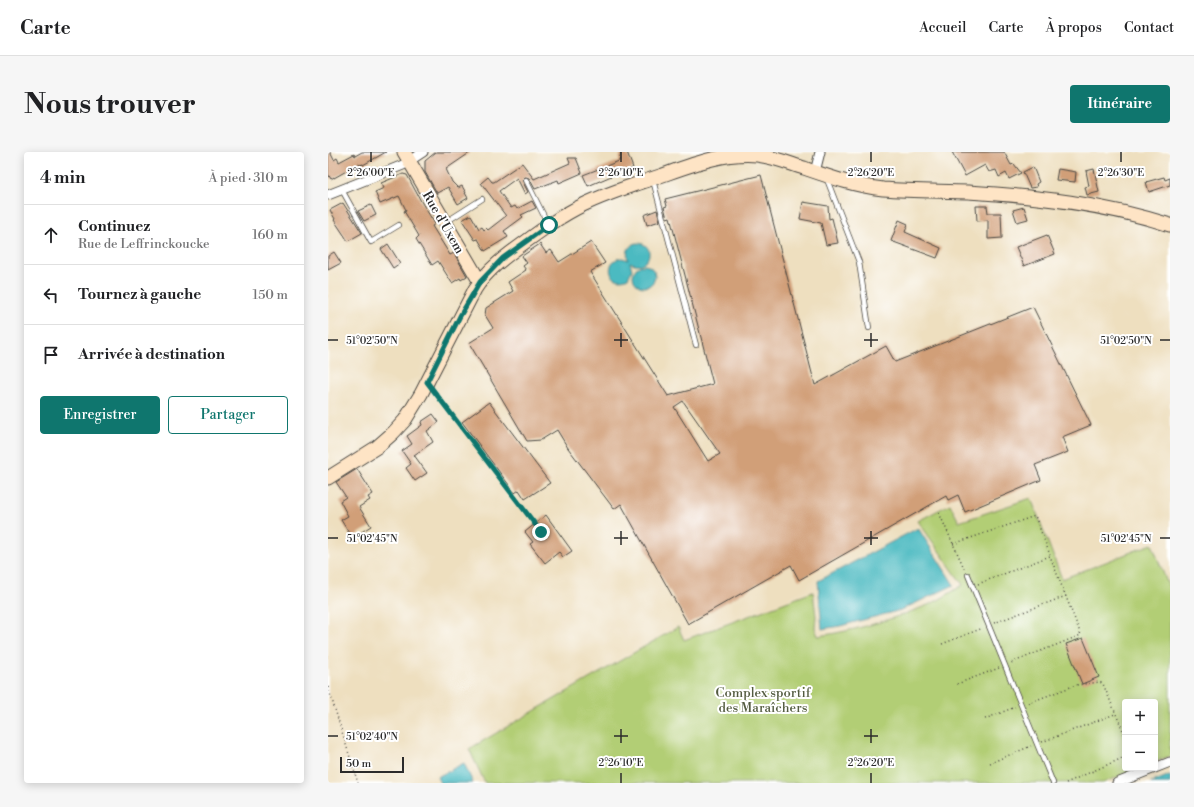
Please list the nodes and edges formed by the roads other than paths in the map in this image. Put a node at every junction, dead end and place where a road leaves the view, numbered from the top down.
1 (423, 152) edge
2 (820, 152) edge
3 (724, 154) edge
4 (407, 157) edge
5 (820, 174) junction
6 (653, 178) junction
7 (526, 180) dead end
8 (342, 190) junction
9 (328, 195) edge
10 (482, 199) dead end
11 (445, 222) junction
12 (399, 225) dead end
13 (549, 225) junction
14 (1170, 225) edge
15 (480, 282) junction
16 (869, 328) dead end
17 (696, 345) dead end
18 (328, 478) edge
19 (968, 575) road end
20 (1170, 762) edge
21 (1053, 783) edge
22 (1117, 783) edge

1 - 4 street
2 - 5 street
3 - 5 main road
3 - 6 main road
4 - 8 street
4 - 11 main road, Rue d'Uxem
5 - 14 main road
5 - 16 lane
6 - 13 main road
6 - 17 lane
7 - 13 lane
8 - 9 street
8 - 12 lane
10 - 11 lane
11 - 15 main road, Rue d'Uxem
13 - 15 main road
15 - 18 main road
19 - 21 lane
20 - 22 street

